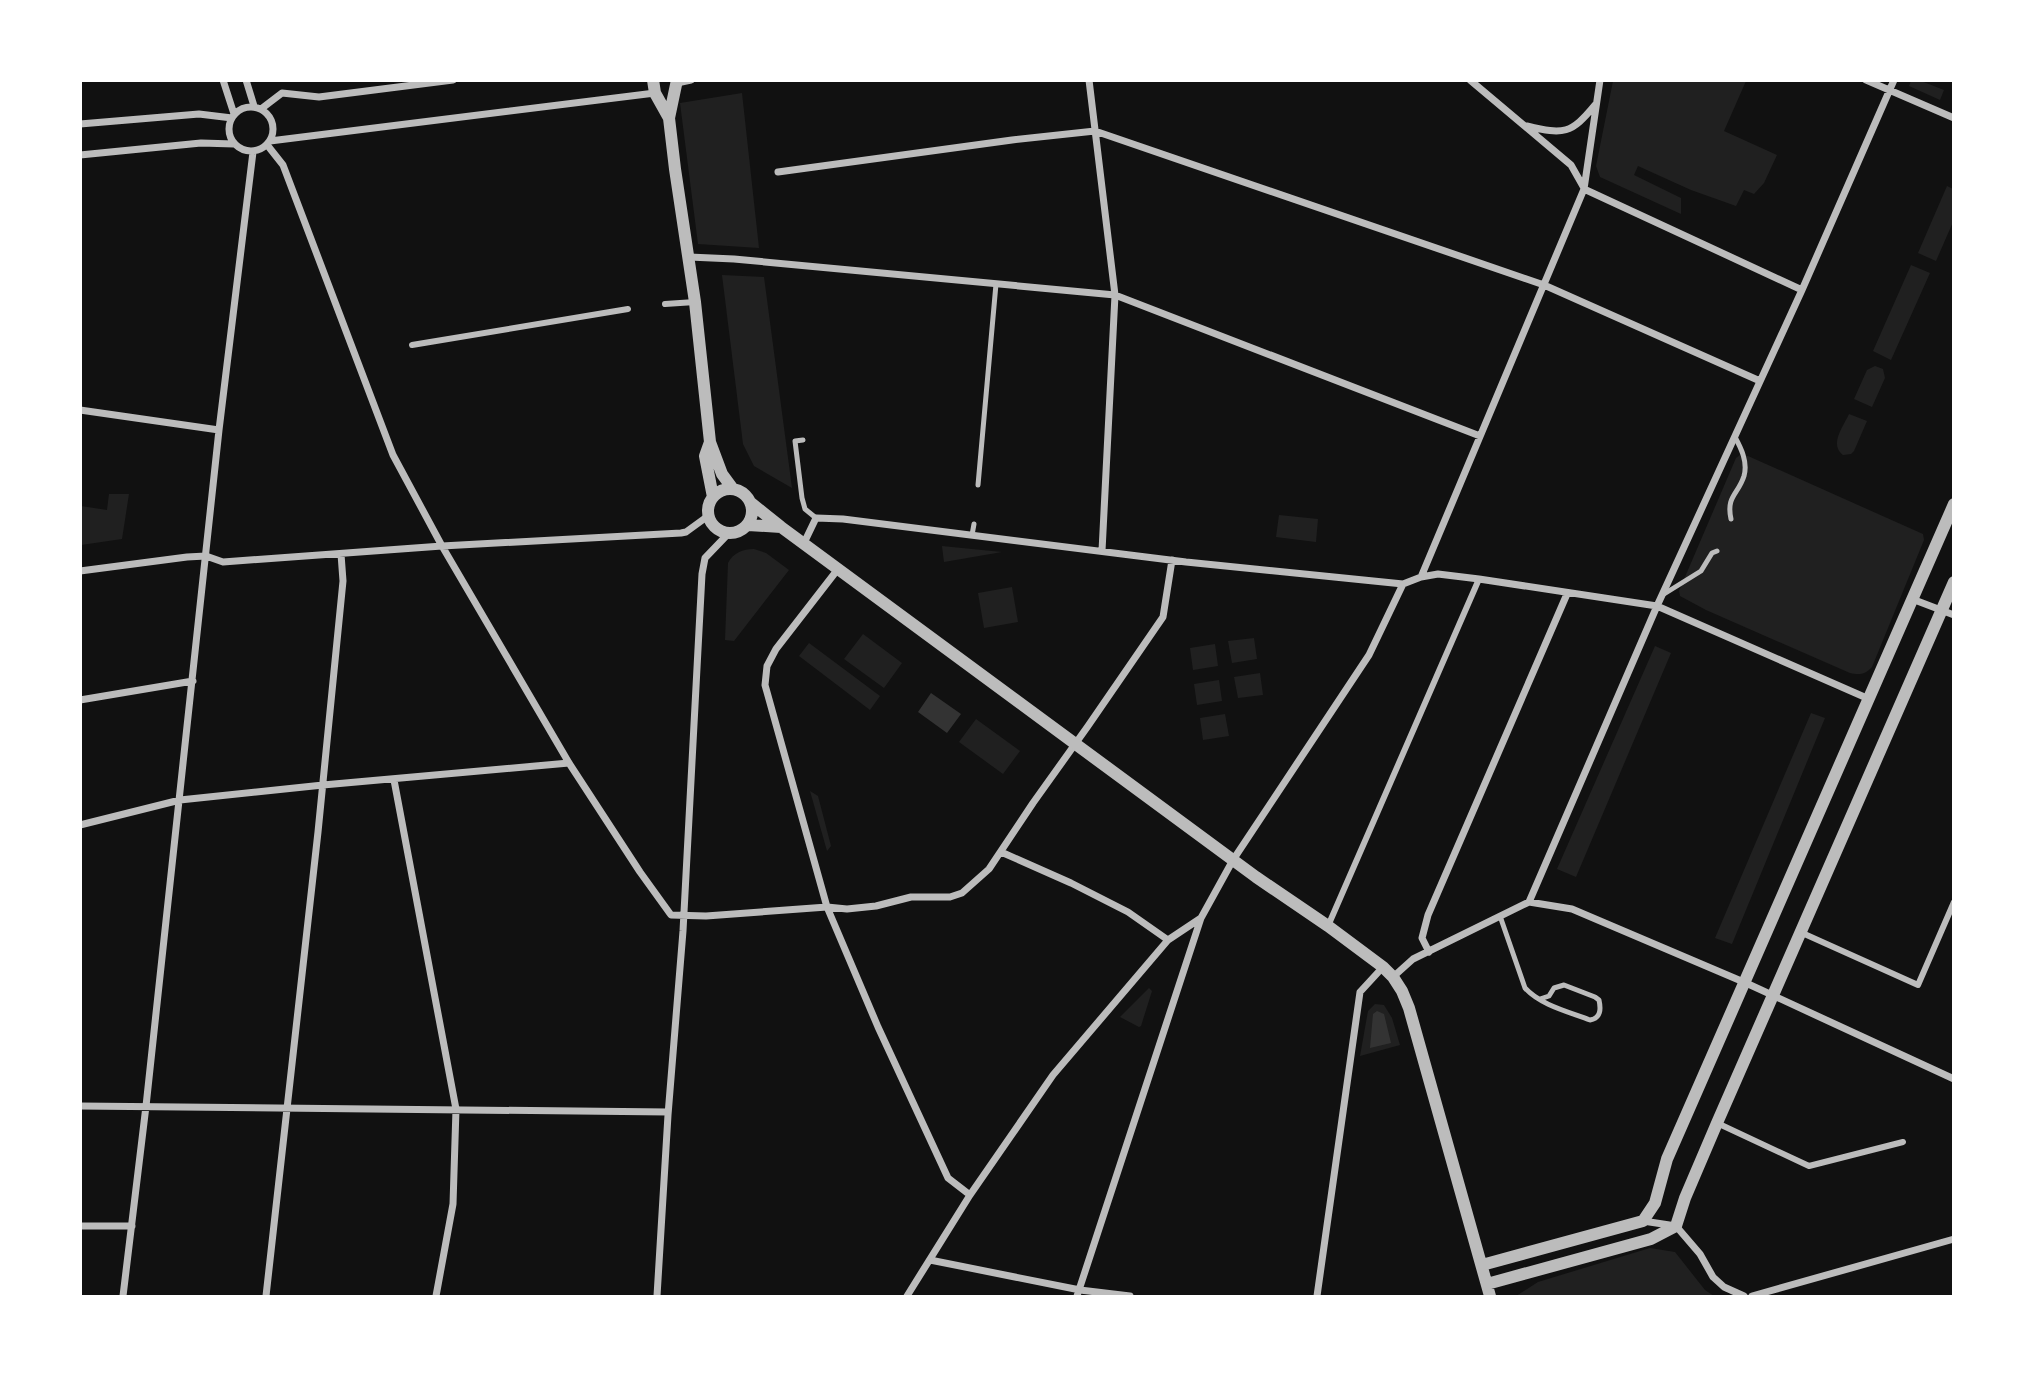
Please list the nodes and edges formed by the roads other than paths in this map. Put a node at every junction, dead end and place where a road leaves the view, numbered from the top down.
1 (223, 80) edge
2 (246, 80) edge
3 (453, 80) edge
4 (691, 80) edge
5 (1089, 80) edge
6 (1470, 80) edge
7 (1600, 80) edge
8 (1866, 80) edge
9 (1894, 80) edge
10 (677, 82) edge
11 (654, 87) edge
12 (1889, 91) junction
13 (1595, 104) junction
14 (258, 107) junction
15 (233, 116) junction
16 (669, 118) junction
17 (1954, 118) edge
18 (80, 124) edge
19 (1527, 126) junction
20 (1095, 131) junction
21 (269, 143) junction
22 (234, 144) junction
23 (253, 152) junction
24 (80, 155) edge
25 (778, 172) dead end
26 (1584, 189) junction
27 (689, 257) junction
28 (996, 284) junction
29 (1544, 285) junction
30 (1802, 290) junction
31 (1115, 295) junction
32 (695, 302) junction
33 (665, 304) dead end
34 (628, 309) dead end
35 (412, 345) dead end
36 (1760, 381) junction
37 (80, 410) edge
38 (219, 430) junction
39 (1480, 436) junction
40 (1735, 437) junction
41 (803, 440) dead end
42 (710, 442) junction
43 (978, 485) dead end
44 (733, 489) junction
45 (713, 496) junction
46 (751, 503) junction
47 (1954, 504) edge
48 (708, 516) junction
49 (816, 518) junction
50 (1731, 519) dead end
51 (974, 524) dead end
52 (748, 525) junction
53 (781, 527) junction
54 (728, 534) junction
55 (972, 535) junction
56 (804, 543) junction
57 (442, 547) junction
58 (1102, 551) junction
59 (1717, 551) dead end
60 (341, 554) junction
61 (206, 556) junction
62 (1171, 560) junction
63 (838, 569) junction
64 (80, 571) edge
65 (1421, 577) junction
66 (1479, 579) junction
67 (1954, 582) edge
68 (1403, 584) junction
69 (1567, 594) junction
70 (1663, 594) junction
71 (1912, 599) junction
72 (1657, 606) junction
73 (1947, 613) edge
74 (193, 681) junction
75 (1869, 699) junction
76 (80, 700) edge
77 (1075, 744) junction
78 (569, 763) junction
79 (394, 780) junction
80 (323, 785) junction
81 (180, 800) junction
82 (80, 825) edge
83 (1001, 852) junction
84 (1233, 860) junction
85 (1529, 902) junction
86 (1954, 902) edge
87 (827, 907) junction
88 (684, 915) junction
89 (1500, 916) junction
90 (1201, 918) junction
91 (1328, 926) junction
92 (1800, 932) junction
93 (1168, 940) junction
94 (1429, 952) junction
95 (1383, 967) junction
96 (1393, 977) junction
97 (1746, 983) junction
98 (1772, 996) junction
99 (1540, 999) junction
100 (1954, 1079) edge
101 (80, 1106) edge
102 (146, 1106) junction
103 (287, 1109) junction
104 (456, 1109) junction
105 (668, 1112) junction
106 (1717, 1123) junction
107 (1903, 1142) dead end
108 (970, 1195) junction
109 (1643, 1221) junction
110 (80, 1226) edge
111 (132, 1226) junction
112 (1676, 1226) junction
113 (1954, 1239) edge
114 (930, 1260) junction
115 (1482, 1265) junction
116 (1489, 1290) edge
117 (1079, 1293) edge
118 (123, 1297) edge
119 (266, 1297) edge
120 (436, 1297) edge
121 (657, 1297) edge
122 (907, 1297) edge
123 (1130, 1297) edge
124 (1317, 1297) edge
125 (1744, 1297) edge
126 (1752, 1297) edge

1 - 15 street
2 - 14 street
3 - 14 street
4 - 10 street
5 - 20 street
6 - 19 street
7 - 13 street
8 - 12 street
9 - 12 street
10 - 16 street
11 - 16 street
11 - 21 street
12 - 17 street
12 - 30 street
13 - 19 street
13 - 26 street
14 - 15 street
14 - 21 street
15 - 18 street
15 - 22 street
16 - 27 street
19 - 26 street
20 - 25 street
20 - 29 street
20 - 31 street
21 - 23 street
21 - 57 street
22 - 23 street
22 - 24 street
23 - 38 street
26 - 29 street
26 - 30 street
27 - 28 street
27 - 32 street
28 - 31 street
28 - 43 lane
29 - 36 street
29 - 39 street
30 - 36 street
31 - 39 street
31 - 58 street
32 - 33 street
32 - 42 street
34 - 35 street
36 - 40 street
37 - 38 street
38 - 61 street
39 - 65 street
40 - 50 lane
40 - 70 street
41 - 49 lane
42 - 44 street
42 - 45 street
44 - 45 street
44 - 46 street
45 - 48 street
46 - 52 street
46 - 53 street
47 - 71 street
48 - 54 street
48 - 57 street
49 - 55 street
49 - 56 street
51 - 55 lane
52 - 53 street
52 - 54 street
53 - 56 street
54 - 88 street
55 - 58 street
56 - 63 street
57 - 60 street
57 - 78 street
58 - 62 street
59 - 70 lane
60 - 61 street
60 - 80 street
61 - 64 street
61 - 74 street
62 - 68 street
62 - 77 street
63 - 77 street
63 - 87 street
65 - 66 street
65 - 68 street
66 - 69 street
66 - 91 street
67 - 73 street
68 - 84 street
69 - 72 street
69 - 94 street
70 - 72 street
71 - 73 street
71 - 75 street
72 - 75 street
72 - 85 street
73 - 92 street
74 - 76 street
74 - 81 street
75 - 97 street
77 - 83 street
77 - 84 street
78 - 79 street
78 - 88 street
79 - 80 street
79 - 104 street
80 - 81 street
80 - 103 street
81 - 82 street
81 - 102 street
83 - 87 street
83 - 93 street
84 - 90 street
84 - 91 street
85 - 89 street
85 - 97 street
86 - 92 street
87 - 88 street
87 - 108 street
88 - 105 street
89 - 94 street
89 - 99 lane
90 - 93 street
90 - 117 street
91 - 95 street
92 - 98 street
93 - 108 street
94 - 96 street
95 - 96 street
95 - 124 street
96 - 115 street
97 - 98 street
97 - 109 street
98 - 100 street
98 - 106 street
99 - 99 lane
101 - 102 street
102 - 103 street
102 - 111 street
103 - 104 street
103 - 119 street
104 - 105 street
104 - 120 street
105 - 121 street
106 - 107 street
106 - 112 street
108 - 114 street
109 - 112 street
109 - 115 street
110 - 111 street
111 - 118 street
112 - 116 street
112 - 125 street
113 - 126 street
114 - 117 street
114 - 122 street
115 - 116 street
117 - 123 street

